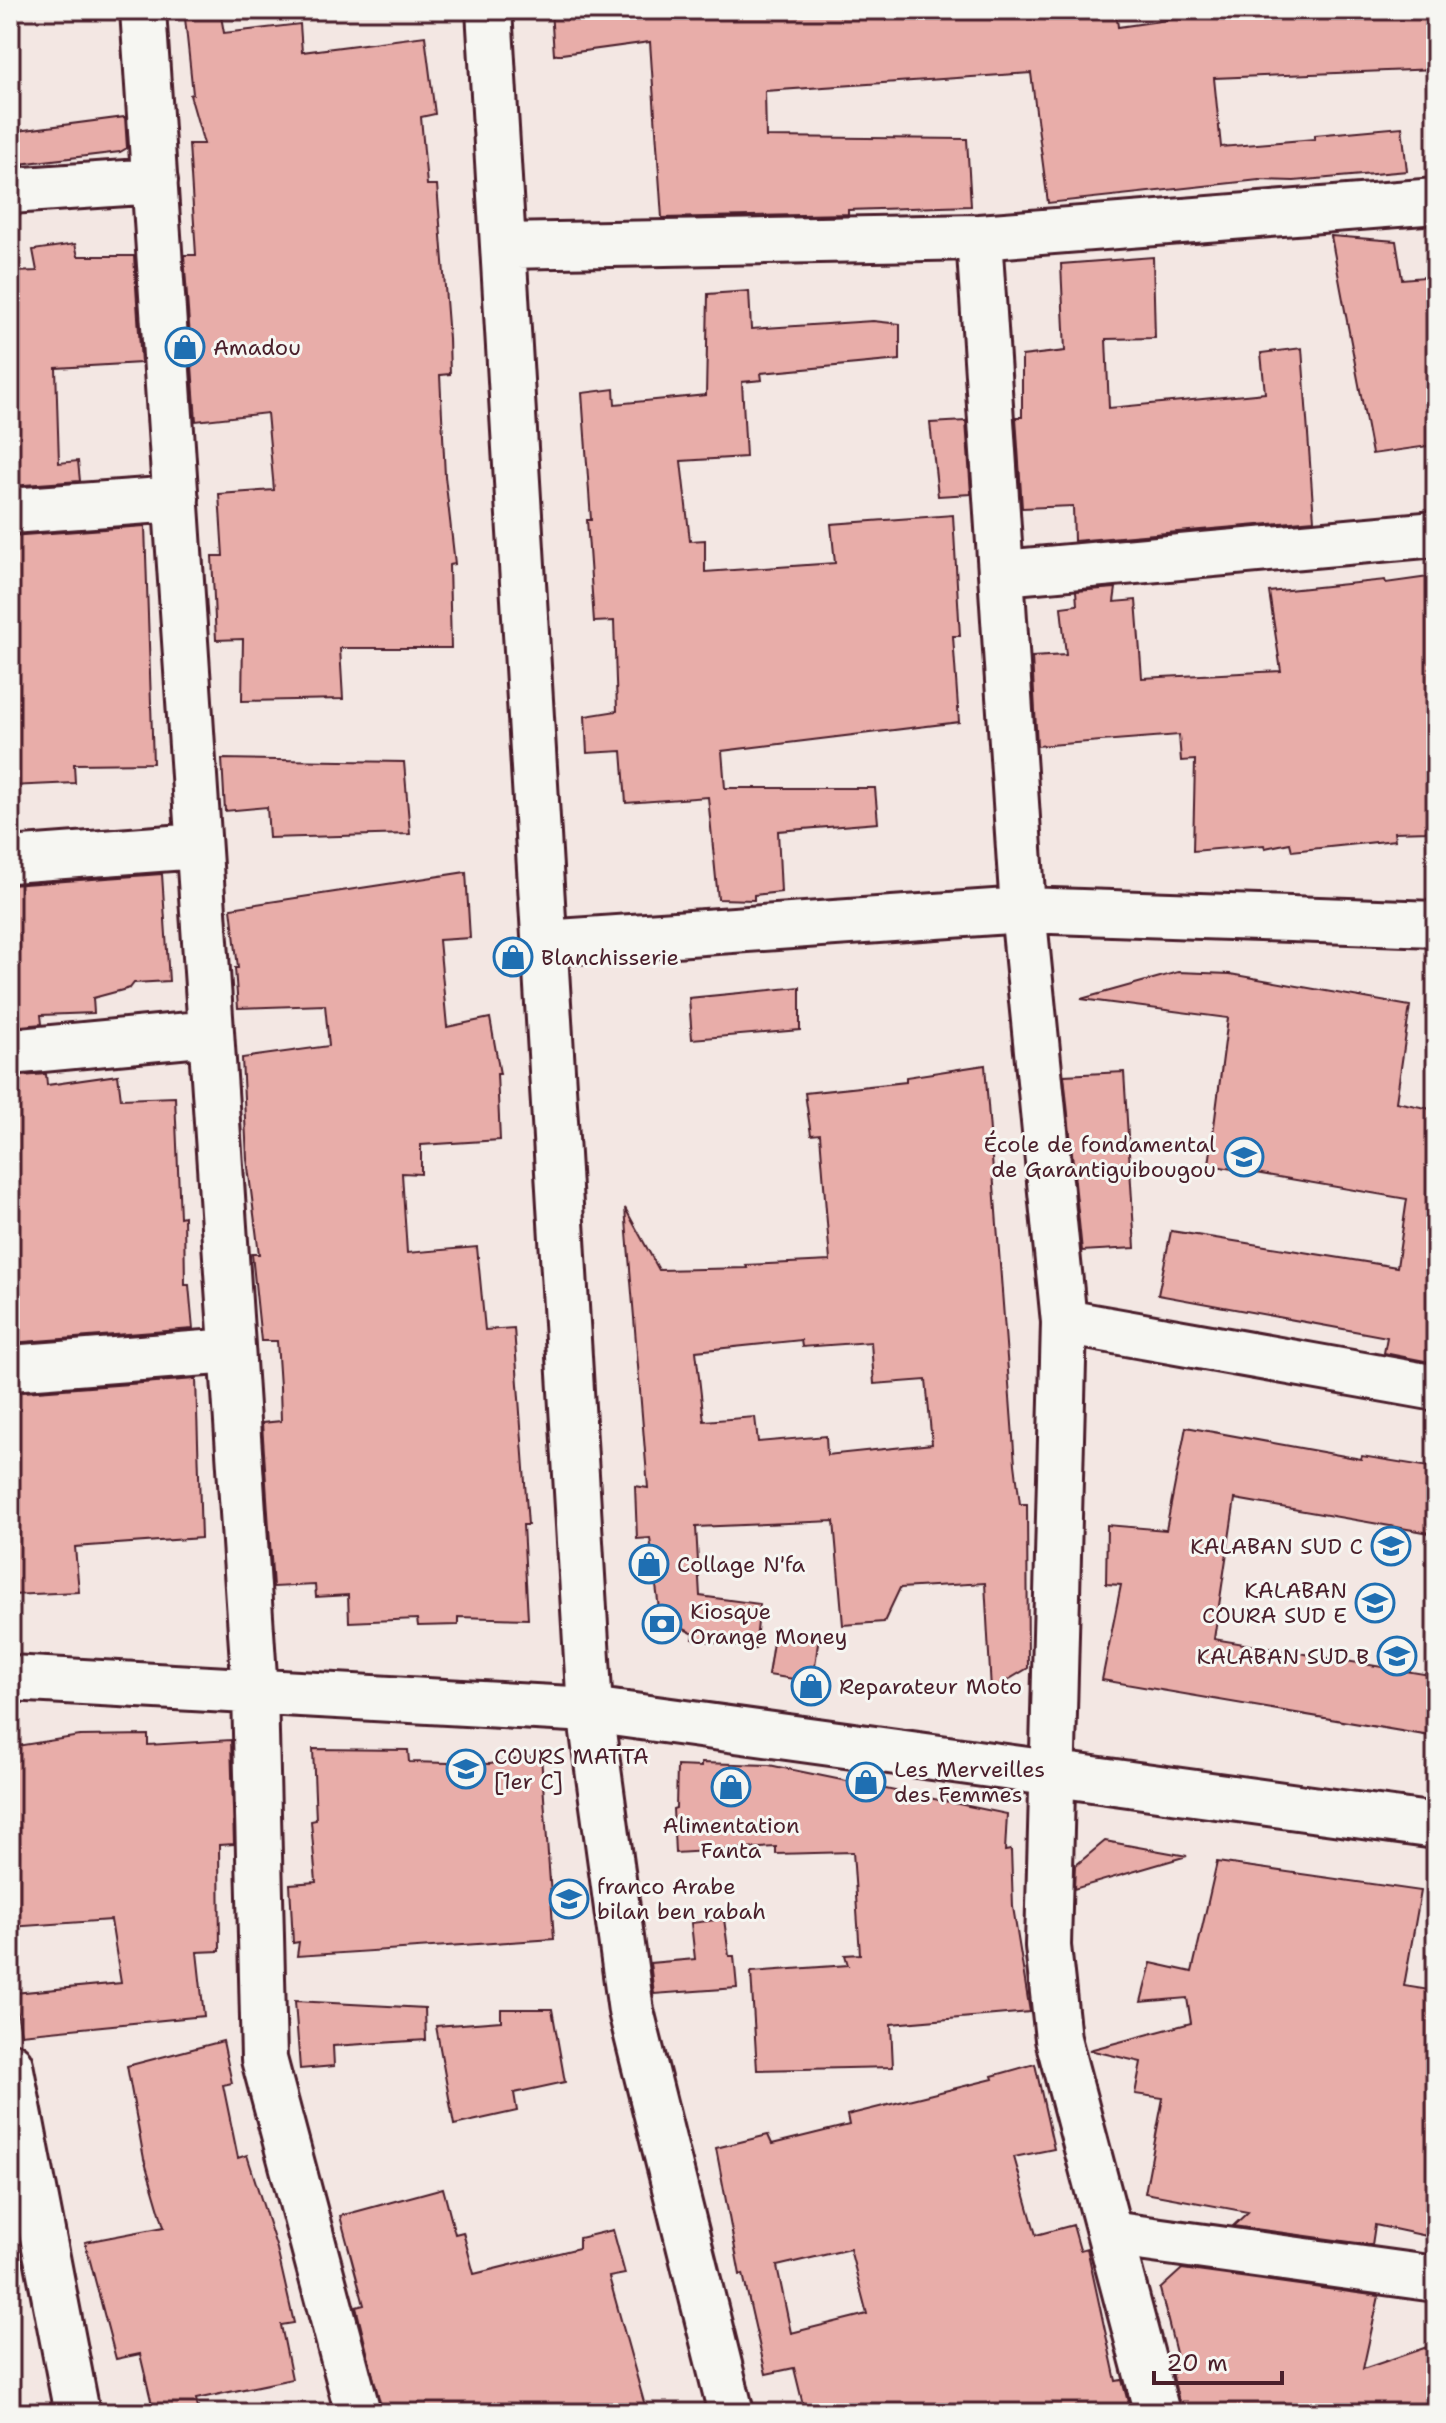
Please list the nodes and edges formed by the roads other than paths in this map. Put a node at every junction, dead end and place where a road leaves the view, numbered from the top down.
1 (143, 10) edge
2 (489, 10) edge
3 (155, 181) junction
4 (10, 191) edge
5 (1436, 201) edge
6 (979, 237) junction
7 (503, 246) junction
8 (176, 499) junction
9 (10, 511) edge
10 (1436, 534) edge
11 (1002, 573) junction
12 (198, 846) junction
13 (10, 860) edge
14 (1023, 910) junction
15 (1436, 924) edge
16 (544, 943) junction
17 (211, 1033) junction
18 (10, 1052) edge
19 (1064, 1322) junction
20 (232, 1351) junction
21 (10, 1368) edge
22 (1436, 1388) edge
23 (10, 1678) edge
24 (255, 1692) junction
25 (590, 1710) junction
26 (1050, 1773) junction
27 (1436, 1826) edge
28 (10, 2065) edge
29 (1110, 2234) junction
30 (1436, 2279) edge
31 (77, 2413) edge
32 (358, 2413) edge
33 (731, 2413) edge
34 (1157, 2413) edge

1 - 3 street
2 - 7 street
3 - 4 street
3 - 8 street
5 - 6 street
6 - 7 street
6 - 11 street
7 - 16 street
8 - 9 street
8 - 12 street
10 - 11 street
11 - 14 street
12 - 13 street
12 - 17 street
14 - 15 street
14 - 16 street
14 - 19 street
16 - 25 street
17 - 18 street
17 - 20 street
19 - 22 street
19 - 26 street
20 - 21 street
20 - 24 street
23 - 24 street
24 - 25 street
24 - 32 street
25 - 26 street
25 - 33 street
26 - 27 street
26 - 29 street
28 - 31 street
29 - 30 street
29 - 34 street

